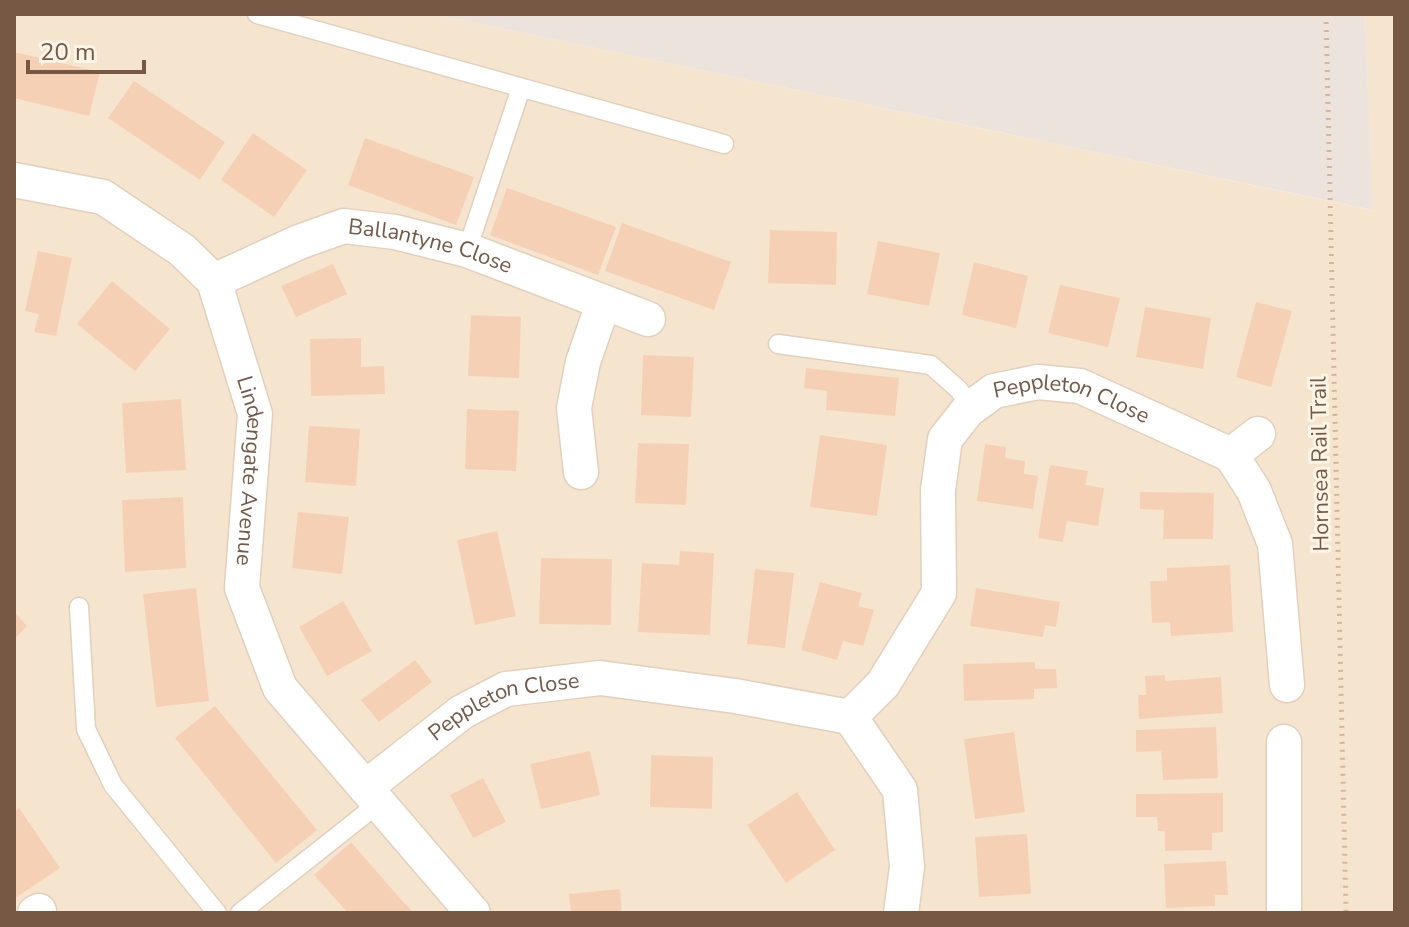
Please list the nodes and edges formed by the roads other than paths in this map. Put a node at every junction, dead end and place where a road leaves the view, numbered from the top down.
1 (257, 14) edge
2 (521, 88) junction
3 (724, 144) dead end
4 (14, 180) edge
5 (467, 250) junction
6 (214, 281) junction
7 (603, 304) junction
8 (648, 319) dead end
9 (778, 344) dead end
10 (971, 407) junction
11 (1258, 434) dead end
12 (1231, 455) junction
13 (581, 472) dead end
14 (79, 607) dead end
15 (1287, 685) dead end
16 (850, 717) junction
17 (1284, 742) dead end
18 (373, 795) junction
19 (217, 913) edge
20 (240, 913) edge
21 (473, 913) edge
22 (901, 913) edge
23 (1284, 913) edge

1 - 2 lane
2 - 3 lane
2 - 5 lane
4 - 6 street, Lindengate Avenue
5 - 6 street, Ballantyne Close
5 - 7 street, Ballantyne Close
6 - 18 street, Lindengate Avenue
7 - 8 street, Ballantyne Close
7 - 13 street
9 - 10 lane
10 - 12 street, Peppleton Close
10 - 16 street, Peppleton Close
11 - 12 street
12 - 15 street
14 - 19 lane
16 - 18 street, Peppleton Close
16 - 22 street
17 - 23 street
18 - 20 lane
18 - 21 street, Lindengate Avenue

